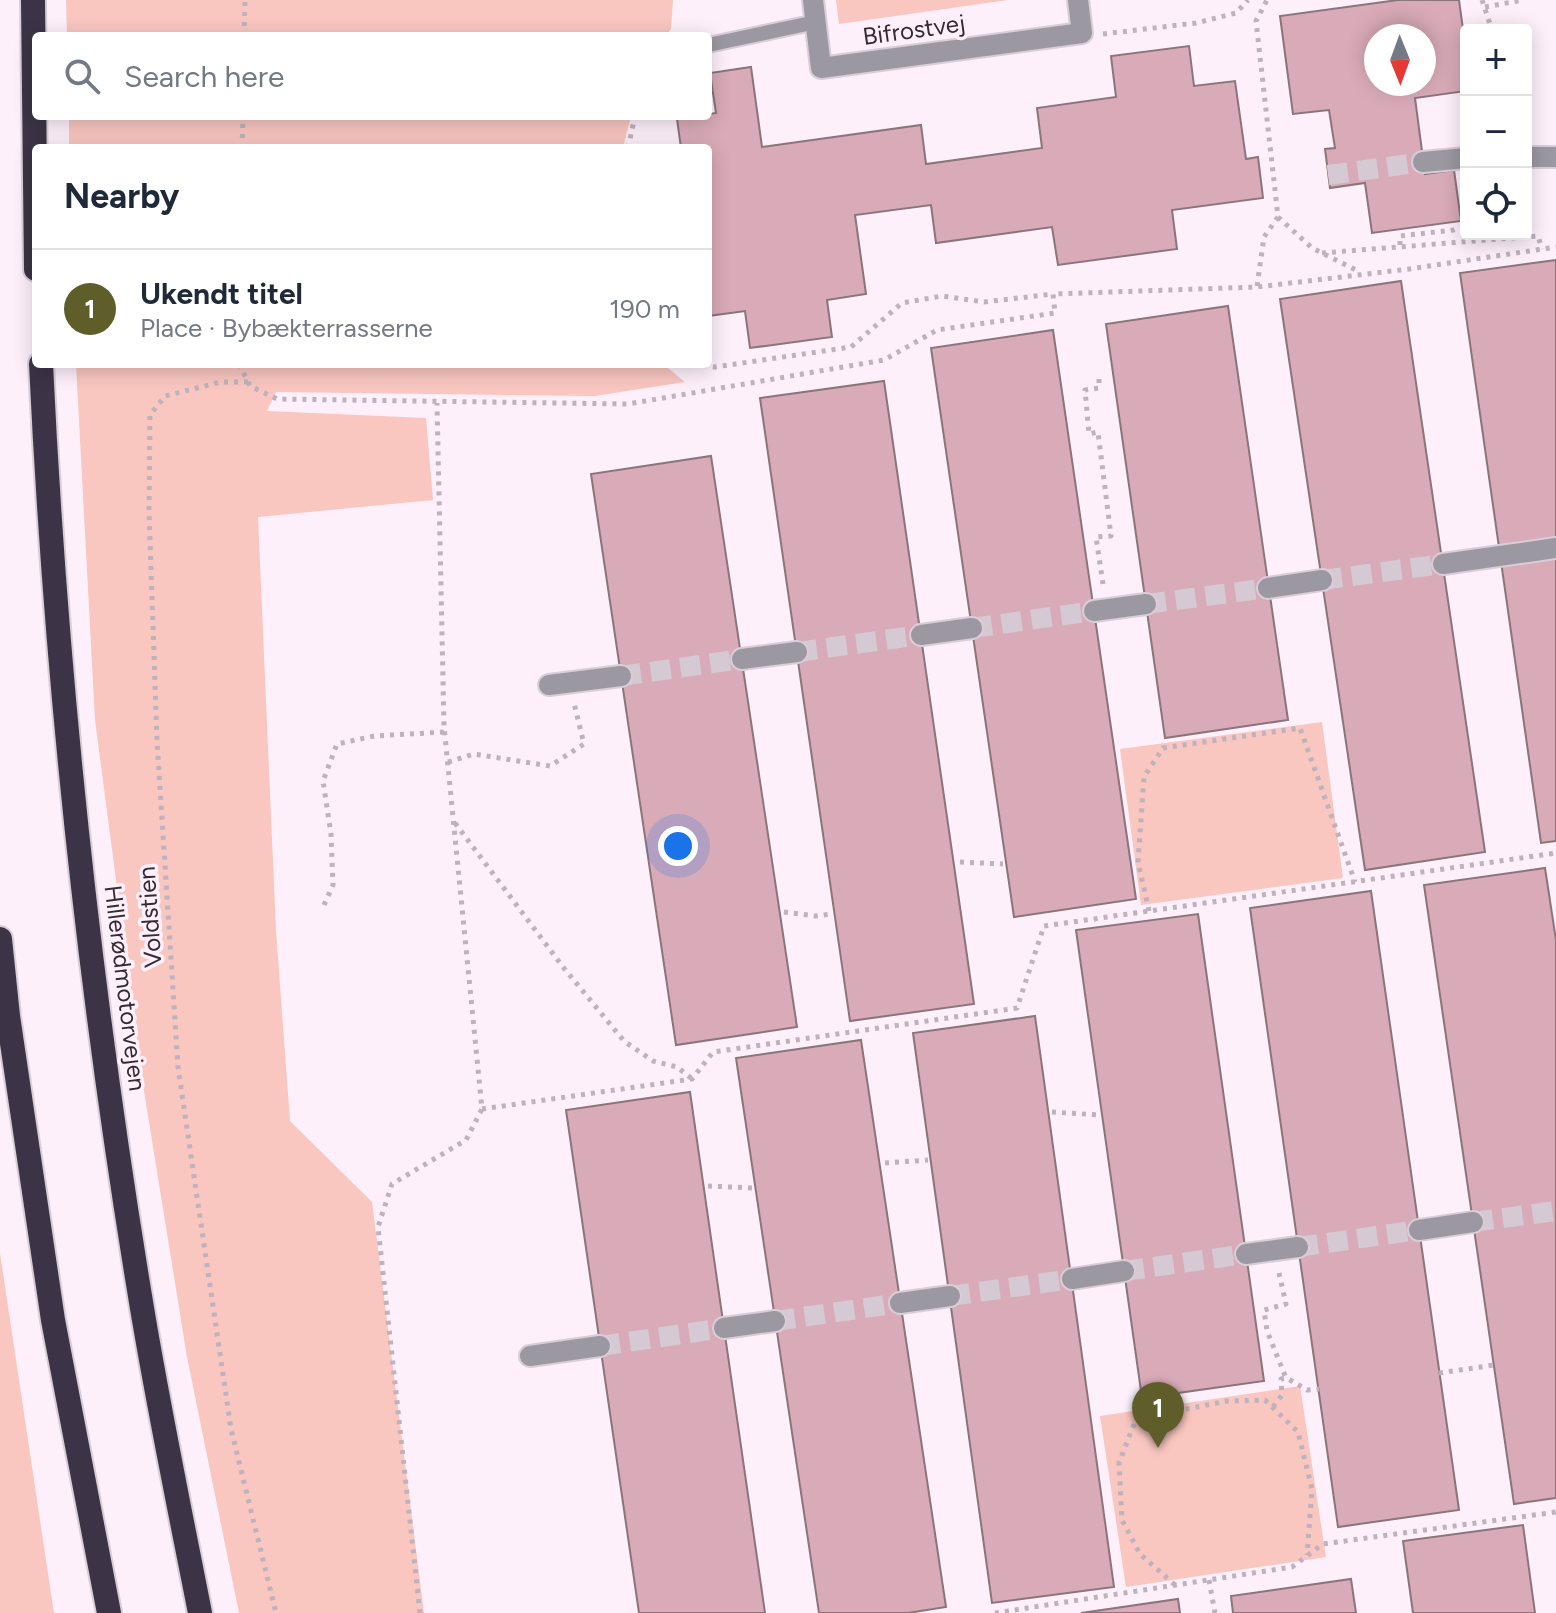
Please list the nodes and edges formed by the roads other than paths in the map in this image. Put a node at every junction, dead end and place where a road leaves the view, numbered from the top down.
1 (33, 0) edge
2 (813, 0) edge
3 (1078, 0) edge
4 (816, 22) junction
5 (33, 32) edge
6 (712, 44) edge
7 (34, 120) edge
8 (35, 144) edge
9 (1532, 157) edge
10 (1556, 157) edge
11 (1460, 159) edge
12 (1423, 162) tunnel mouth
13 (41, 368) edge
14 (1556, 548) edge
15 (1443, 564) tunnel mouth
16 (1322, 580) tunnel mouth
17 (1268, 588) tunnel mouth
18 (1146, 604) tunnel mouth
19 (1094, 611) tunnel mouth
20 (972, 628) tunnel mouth
21 (921, 635) tunnel mouth
22 (797, 652) tunnel mouth
23 (742, 659) tunnel mouth
24 (621, 676) tunnel mouth
25 (560, 684) road end
26 (0, 939) edge
27 (1473, 1222) tunnel mouth
28 (1419, 1230) tunnel mouth
29 (1298, 1247) tunnel mouth
30 (1246, 1254) tunnel mouth
31 (1124, 1271) tunnel mouth
32 (1072, 1279) tunnel mouth
33 (950, 1296) tunnel mouth
34 (900, 1303) tunnel mouth
35 (775, 1321) tunnel mouth
36 (724, 1328) tunnel mouth
37 (600, 1346) tunnel mouth
38 (530, 1356) dead end
39 (109, 1613) edge
40 (200, 1613) edge

1 - 5 highway
2 - 4 street, Bifrostvej
3 - 4 street, Bifrostvej
4 - 6 lane
7 - 8 highway
9 - 10 street
11 - 12 street
13 - 40 highway, Hillerødmotorvejen
14 - 15 street
16 - 17 street
18 - 19 street
20 - 21 street
22 - 23 street
24 - 25 street
26 - 39 highway
27 - 28 street
29 - 30 street
31 - 32 street
33 - 34 street
35 - 36 street
37 - 38 street

